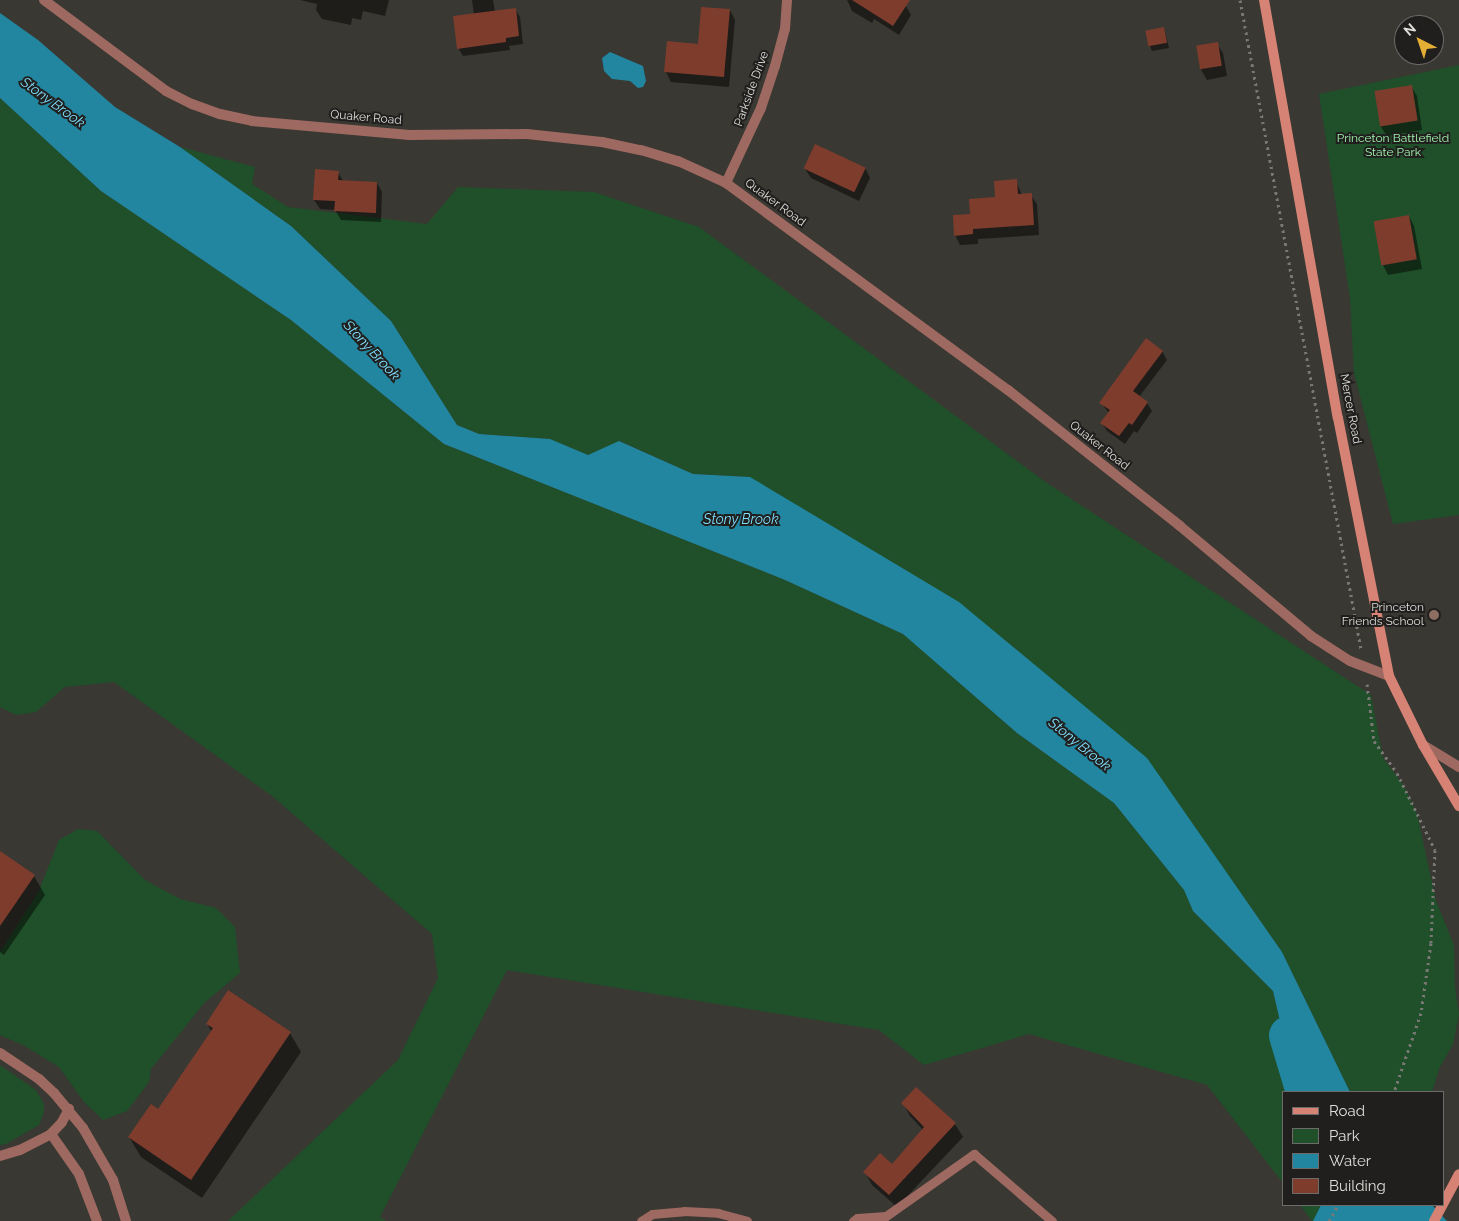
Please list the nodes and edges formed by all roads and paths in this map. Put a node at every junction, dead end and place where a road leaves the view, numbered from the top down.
1 (44, 0) edge
2 (786, 0) edge
3 (1240, 0) edge
4 (1264, 0) edge
5 (726, 183) junction
6 (1365, 667) junction
7 (1389, 676) junction
8 (1422, 745) junction
9 (1459, 767) edge
10 (1459, 806) edge
11 (0, 1053) edge
12 (1394, 1091) edge
13 (69, 1109) junction
14 (51, 1134) junction
15 (0, 1156) edge
16 (1459, 1174) edge
17 (1444, 1202) edge
18 (1337, 1206) edge
19 (1442, 1206) edge
20 (97, 1221) edge
21 (126, 1221) edge
22 (641, 1221) edge
23 (747, 1221) edge
24 (853, 1221) edge
25 (1052, 1221) edge
26 (1329, 1221) edge
27 (1434, 1221) edge

1 - 5 street, Quaker Road
2 - 5 street, Parkside Drive
3 - 6 path
4 - 7 main road, Mercer Road
5 - 6 street, Quaker Road
6 - 7 street, Quaker Road
6 - 12 path
7 - 8 main road, Mercer Road
8 - 9 street
8 - 10 main road, Mercer Road
11 - 13 street
13 - 14 street
13 - 21 street
14 - 15 street
14 - 20 street
16 - 17 main road
18 - 26 path
19 - 27 main road
22 - 23 lane
24 - 25 lane

